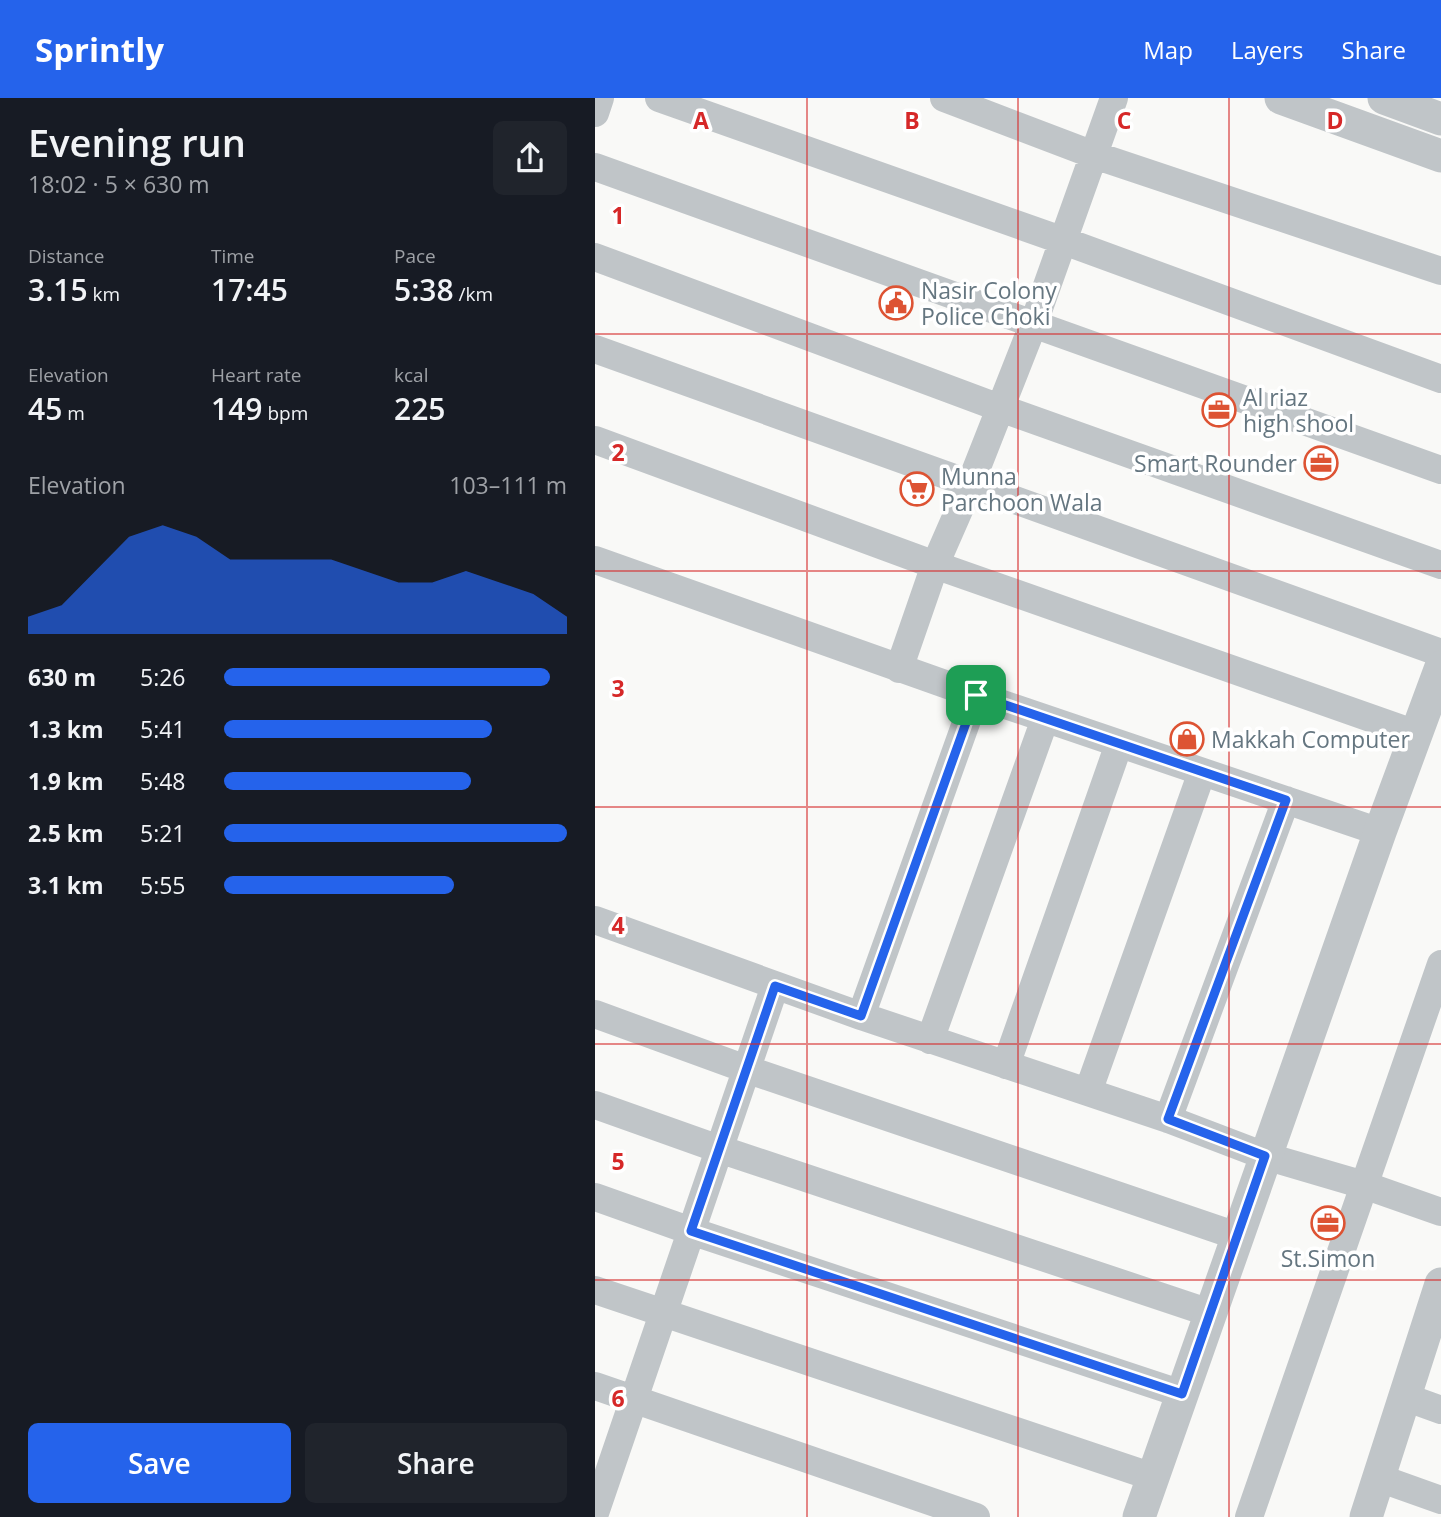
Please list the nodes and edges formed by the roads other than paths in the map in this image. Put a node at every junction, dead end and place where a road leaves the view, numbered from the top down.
1 (600, 98) edge
2 (659, 98) edge
3 (944, 98) edge
4 (1114, 98) edge
5 (1282, 98) edge
6 (1384, 98) edge
7 (595, 113) edge
8 (1441, 119) edge
9 (1094, 155) junction
10 (1441, 156) edge
11 (595, 167) edge
12 (1063, 242) junction
13 (595, 257) edge
14 (1441, 271) edge
15 (1033, 325) junction
16 (595, 349) edge
17 (1441, 379) edge
18 (1000, 408) junction
19 (595, 440) edge
20 (1441, 470) edge
21 (970, 485) junction
22 (595, 560) edge
23 (935, 565) junction
24 (1441, 565) edge
25 (1441, 653) edge
26 (1441, 667) edge
27 (899, 669) junction
28 (976, 695) junction
29 (1045, 719) junction
30 (1416, 734) junction
31 (1119, 744) junction
32 (1202, 772) junction
33 (1286, 800) junction
34 (1380, 832) junction
35 (595, 920) edge
36 (1441, 964) edge
37 (775, 986) junction
38 (595, 1014) edge
39 (861, 1016) junction
40 (930, 1040) junction
41 (1006, 1065) junction
42 (746, 1069) junction
43 (1088, 1092) junction
44 (595, 1105) edge
45 (1168, 1119) junction
46 (719, 1149) junction
47 (1265, 1156) junction
48 (1364, 1185) junction
49 (595, 1197) edge
50 (1441, 1212) edge
51 (691, 1231) junction
52 (1237, 1236) junction
53 (595, 1290) edge
54 (1438, 1302) edge
55 (1210, 1313) junction
56 (663, 1314) junction
57 (595, 1386) edge
58 (1182, 1394) junction
59 (1405, 1397) junction
60 (633, 1400) junction
61 (1441, 1410) edge
62 (1153, 1477) junction
63 (1379, 1478) junction
64 (1441, 1500) edge
65 (595, 1513) edge
66 (976, 1517) edge
67 (1139, 1517) edge
68 (1249, 1517) edge
69 (1366, 1517) edge

1 - 7 street
2 - 12 street
3 - 9 street
4 - 9 street
5 - 10 street
6 - 8 street
9 - 12 street
9 - 14 street
11 - 15 street
12 - 15 street
12 - 17 street
13 - 18 street
15 - 18 street
15 - 20 street
16 - 21 street
18 - 21 street
18 - 24 street
19 - 23 street
21 - 23 street
21 - 25 street
22 - 27 street
23 - 27 street
23 - 30 street
26 - 30 street
27 - 28 street
28 - 29 street
28 - 39 street
29 - 31 street
29 - 40 street
30 - 34 street
31 - 32 street
31 - 41 street
32 - 33 street
32 - 43 street
33 - 34 street
33 - 45 street
34 - 47 street
35 - 37 street
36 - 48 street
37 - 39 street
37 - 42 street
38 - 42 street
39 - 40 street
40 - 41 street
41 - 43 street
42 - 46 street
42 - 52 street
43 - 45 street
44 - 46 street
45 - 47 street
46 - 51 street
46 - 55 street
47 - 48 street
47 - 52 street
48 - 50 street
48 - 68 street
49 - 51 street
51 - 56 street
51 - 58 street
52 - 55 street
53 - 56 street
54 - 59 street
55 - 58 street
56 - 60 street
56 - 62 street
57 - 60 street
58 - 62 street
59 - 61 street
59 - 63 street
60 - 65 street
60 - 66 street
62 - 67 street
63 - 64 street
63 - 69 street

